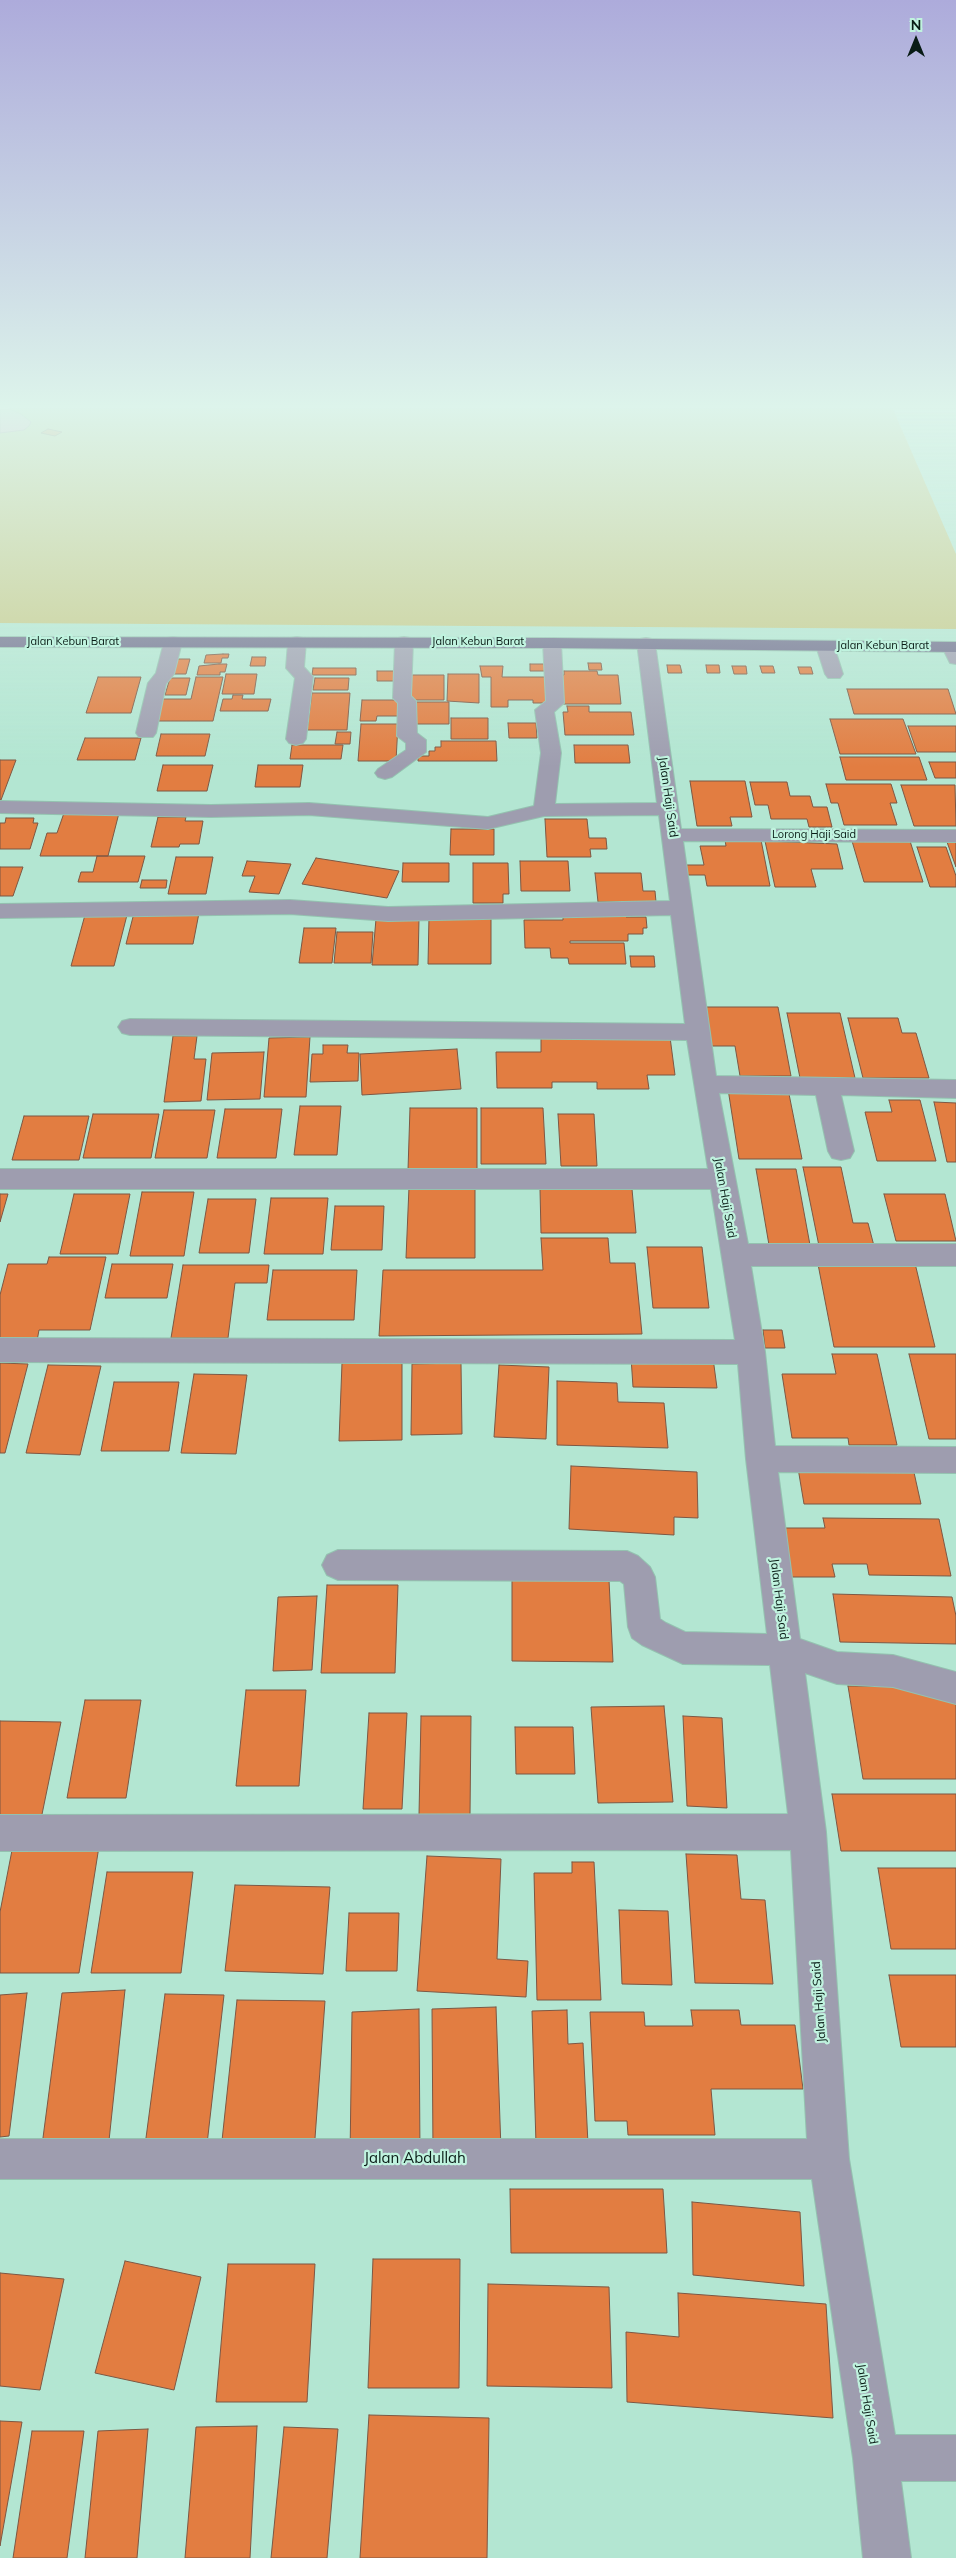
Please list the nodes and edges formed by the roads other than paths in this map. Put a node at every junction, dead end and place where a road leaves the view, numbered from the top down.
1 (0, 642) edge
2 (173, 642) junction
3 (297, 642) junction
4 (404, 642) junction
5 (552, 643) junction
6 (646, 643) junction
7 (825, 646) junction
8 (954, 651) edge
9 (834, 674) dead end
10 (146, 733) dead end
11 (296, 739) dead end
12 (384, 772) dead end
13 (0, 807) edge
14 (544, 810) junction
15 (671, 822) junction
16 (956, 836) edge
17 (683, 908) junction
18 (0, 911) edge
19 (130, 1027) dead end
20 (699, 1032) junction
21 (705, 1084) junction
22 (827, 1087) junction
23 (956, 1089) edge
24 (841, 1151) dead end
25 (0, 1179) edge
26 (722, 1179) junction
27 (736, 1255) junction
28 (956, 1255) edge
29 (0, 1350) edge
30 (750, 1352) junction
31 (761, 1459) junction
32 (956, 1460) edge
33 (338, 1565) dead end
34 (785, 1650) junction
35 (956, 1688) edge
36 (808, 1832) junction
37 (0, 1833) edge
38 (0, 2159) edge
39 (829, 2159) junction
40 (876, 2458) junction
41 (956, 2458) edge
42 (888, 2558) edge

1 - 2 main road, Jalan Kebun Barat
2 - 3 main road, Jalan Kebun Barat
2 - 10 street
3 - 4 main road, Jalan Kebun Barat
3 - 11 street
4 - 5 main road, Jalan Kebun Barat
4 - 12 street
5 - 6 main road, Jalan Kebun Barat
5 - 14 street
6 - 7 main road, Jalan Kebun Barat
6 - 15 street, Jalan Haji Said
7 - 8 main road, Jalan Kebun Barat
7 - 9 street
13 - 14 street, Lorong Haji Said
14 - 15 street, Lorong Haji Said
15 - 16 street, Lorong Haji Said
15 - 17 street, Jalan Haji Said
17 - 18 street
17 - 20 street, Jalan Haji Said
19 - 20 street
20 - 21 street, Jalan Haji Said
21 - 22 street
21 - 26 street, Jalan Haji Said
22 - 23 street
22 - 24 street
25 - 26 street
26 - 27 street, Jalan Haji Said
27 - 28 street
27 - 30 street, Jalan Haji Said
29 - 30 street
30 - 31 street, Jalan Haji Said
31 - 32 street
31 - 34 street, Jalan Haji Said
33 - 34 street
34 - 35 street
34 - 36 street, Jalan Haji Said
36 - 37 street
36 - 39 street, Jalan Haji Said
38 - 39 street, Jalan Abdullah
39 - 40 street, Jalan Haji Said
40 - 41 street
40 - 42 street, Jalan Haji Said

